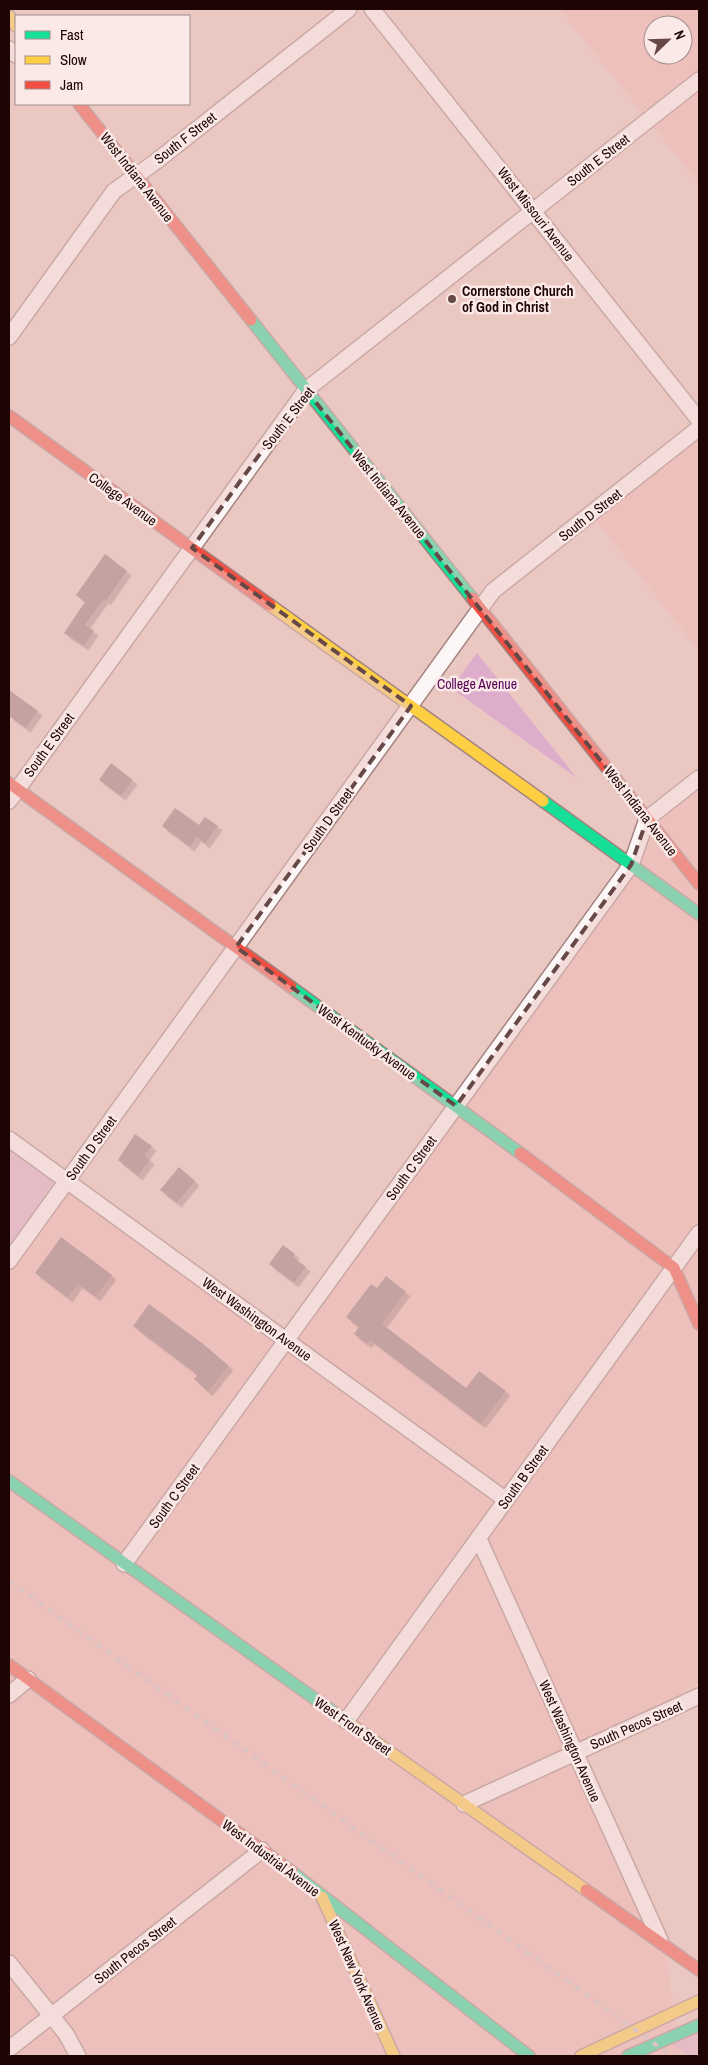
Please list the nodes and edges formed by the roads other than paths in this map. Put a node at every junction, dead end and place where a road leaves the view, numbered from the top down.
1 (350, 9) edge
2 (372, 9) edge
3 (699, 80) edge
4 (79, 105) edge
5 (136, 176) junction
6 (533, 211) junction
7 (9, 338) edge
8 (306, 390) junction
9 (9, 416) edge
10 (699, 420) edge
11 (699, 428) edge
12 (192, 548) junction
13 (481, 610) junction
14 (411, 706) junction
15 (699, 778) edge
16 (12, 791) edge
17 (647, 819) junction
18 (631, 865) junction
19 (699, 884) edge
20 (699, 914) edge
21 (236, 947) junction
22 (456, 1106) junction
23 (9, 1139) edge
24 (67, 1181) junction
25 (699, 1233) edge
26 (9, 1261) edge
27 (674, 1268) junction
28 (699, 1324) edge
29 (286, 1340) junction
30 (9, 1481) edge
31 (506, 1500) junction
32 (479, 1539) junction
33 (124, 1564) junction
34 (9, 1665) edge
35 (28, 1679) junction
36 (9, 1695) edge
37 (699, 1696) edge
38 (346, 1721) junction
39 (575, 1753) junction
40 (464, 1804) junction
41 (262, 1850) junction
42 (320, 1894) junction
43 (662, 1943) junction
44 (9, 1963) edge
45 (699, 1970) edge
46 (699, 2001) edge
47 (52, 2016) junction
48 (699, 2025) edge
49 (9, 2049) edge
50 (78, 2056) edge
51 (394, 2056) edge
52 (529, 2056) edge
53 (581, 2056) edge
54 (628, 2056) edge

1 - 5 street, South F Street
2 - 6 street, West Missouri Avenue
3 - 6 street, South E Street
4 - 5 street, West Indiana Avenue
5 - 7 street, South F Street
5 - 8 street, West Indiana Avenue
6 - 8 street, South E Street
6 - 10 street, West Missouri Avenue
8 - 12 street, South E Street
8 - 13 street, West Indiana Avenue
9 - 12 street, College Avenue
11 - 13 street, South D Street
12 - 14 street, College Avenue
12 - 16 street, South E Street
13 - 14 street, South D Street
13 - 17 street, West Indiana Avenue
14 - 18 street, College Avenue
14 - 21 street, South D Street
15 - 17 street
16 - 21 street, West Kentucky Avenue
17 - 18 street, South C Street
17 - 19 street, West Indiana Avenue
18 - 20 street, College Avenue
18 - 22 street, South C Street
21 - 22 street, West Kentucky Avenue
21 - 24 street, South D Street
22 - 27 street, West Kentucky Avenue
22 - 29 street, South C Street
23 - 24 street, West Washington Avenue
24 - 26 street, South D Street
24 - 29 street, West Washington Avenue
25 - 27 street, South B Street
27 - 28 street, West Kentucky Avenue
27 - 31 street, South B Street
29 - 31 street, West Washington Avenue
29 - 33 street, South C Street
30 - 33 street, West Front Street
31 - 32 street, South B Street
32 - 38 street, South B Street
32 - 39 street, West Washington Avenue
33 - 38 street, West Front Street
34 - 35 street, West Industrial Avenue
35 - 36 street
35 - 41 street, West Industrial Avenue
37 - 39 street, South Pecos Street
38 - 40 street, West Front Street
39 - 40 street, South Pecos Street
39 - 43 street, West Washington Avenue
40 - 43 street, West Front Street
41 - 42 street, West Industrial Avenue
41 - 47 street, South Pecos Street
42 - 51 street, West New York Avenue
42 - 52 street, West Industrial Avenue
43 - 45 street, West Front Street
44 - 47 street
46 - 53 street
47 - 49 street, South Pecos Street
47 - 50 street
48 - 54 street

